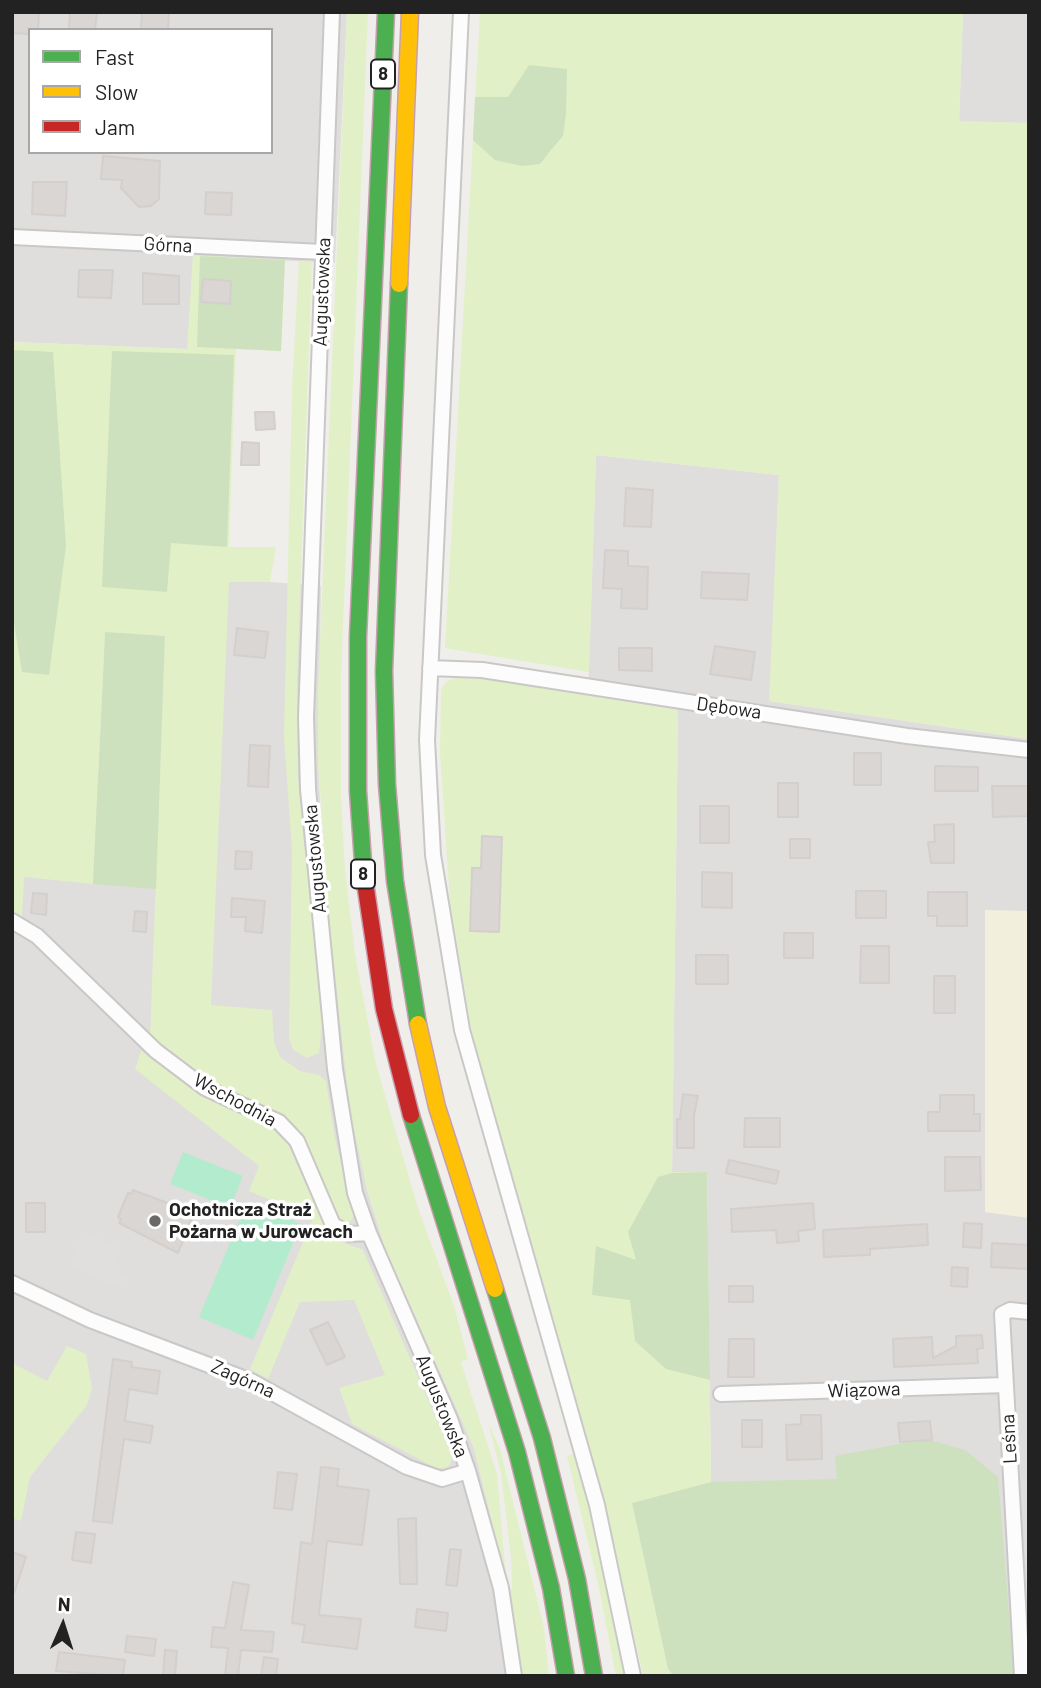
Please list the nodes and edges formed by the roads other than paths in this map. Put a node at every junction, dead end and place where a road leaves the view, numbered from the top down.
1 (332, 12) edge
2 (386, 12) edge
3 (410, 12) edge
4 (461, 12) edge
5 (12, 237) edge
6 (323, 252) junction
7 (430, 668) junction
8 (1029, 750) edge
9 (12, 920) edge
10 (369, 1233) junction
11 (12, 1283) edge
12 (1029, 1312) edge
13 (1006, 1385) junction
14 (722, 1394) dead end
15 (468, 1471) junction
16 (577, 1578) junction
17 (514, 1676) edge
18 (566, 1676) edge
19 (594, 1676) edge
20 (607, 1676) edge
21 (633, 1676) edge
22 (1022, 1676) edge

1 - 6 street, Augustowska
2 - 18 highway, 8
3 - 16 highway, 8
4 - 7 street
5 - 6 street, Górna
6 - 10 street, Augustowska
7 - 8 street, Dębowa
7 - 21 street
9 - 10 street, Wschodnia
10 - 15 street, Augustowska
11 - 15 street, Zagórna
12 - 13 street, Leśna
13 - 14 street, Wiązowa
13 - 22 street, Leśna
15 - 17 street, Augustowska
16 - 19 highway, 8
16 - 20 highway

